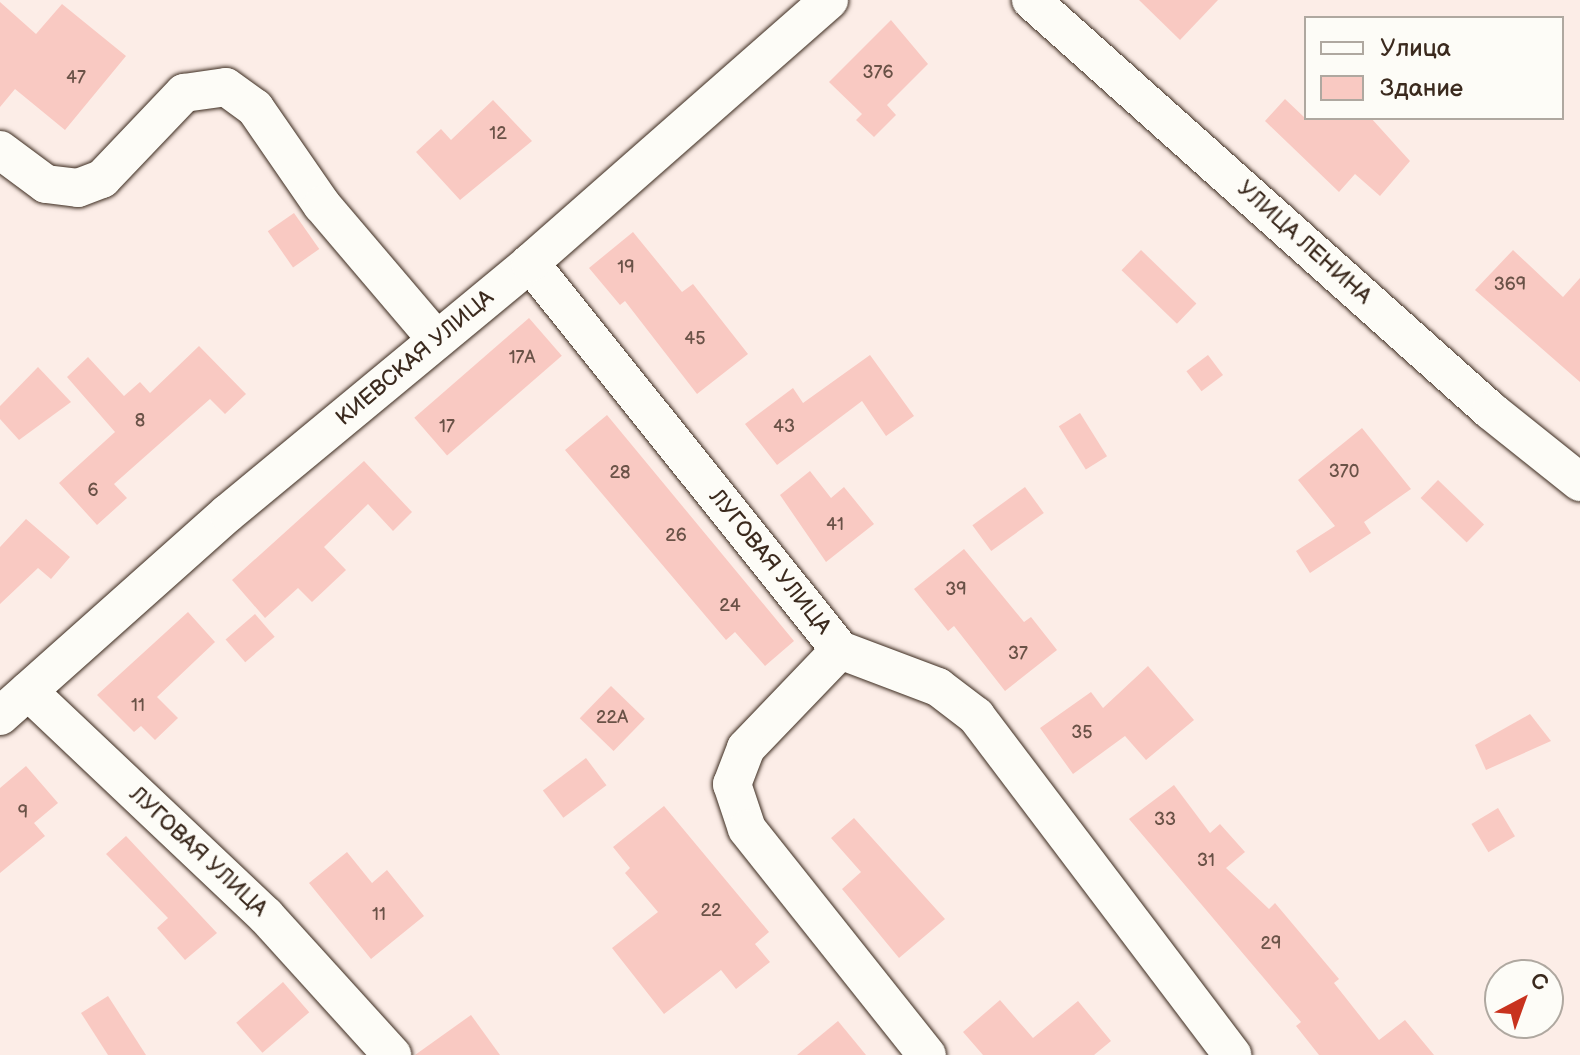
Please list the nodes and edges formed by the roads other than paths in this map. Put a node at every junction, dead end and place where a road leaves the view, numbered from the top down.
1 (829, 0) edge
2 (1031, 0) edge
3 (0, 150) edge
4 (530, 263) junction
5 (437, 340) junction
6 (1580, 482) edge
7 (840, 650) junction
8 (28, 691) junction
9 (0, 716) edge
10 (392, 1055) edge
11 (927, 1055) edge
12 (1232, 1055) edge

1 - 4 street, КИЕВСКАЯ УЛИЦА
2 - 6 street, УЛИЦА ЛЕНИНА
3 - 5 street
4 - 5 street, КИЕВСКАЯ УЛИЦА
4 - 7 street, ЛУГОВАЯ УЛИЦА
5 - 8 street, КИЕВСКАЯ УЛИЦА
7 - 11 street, ЛУГОВАЯ УЛИЦА
7 - 12 street
8 - 9 street, КИЕВСКАЯ УЛИЦА
8 - 10 street, ЛУГОВАЯ УЛИЦА

